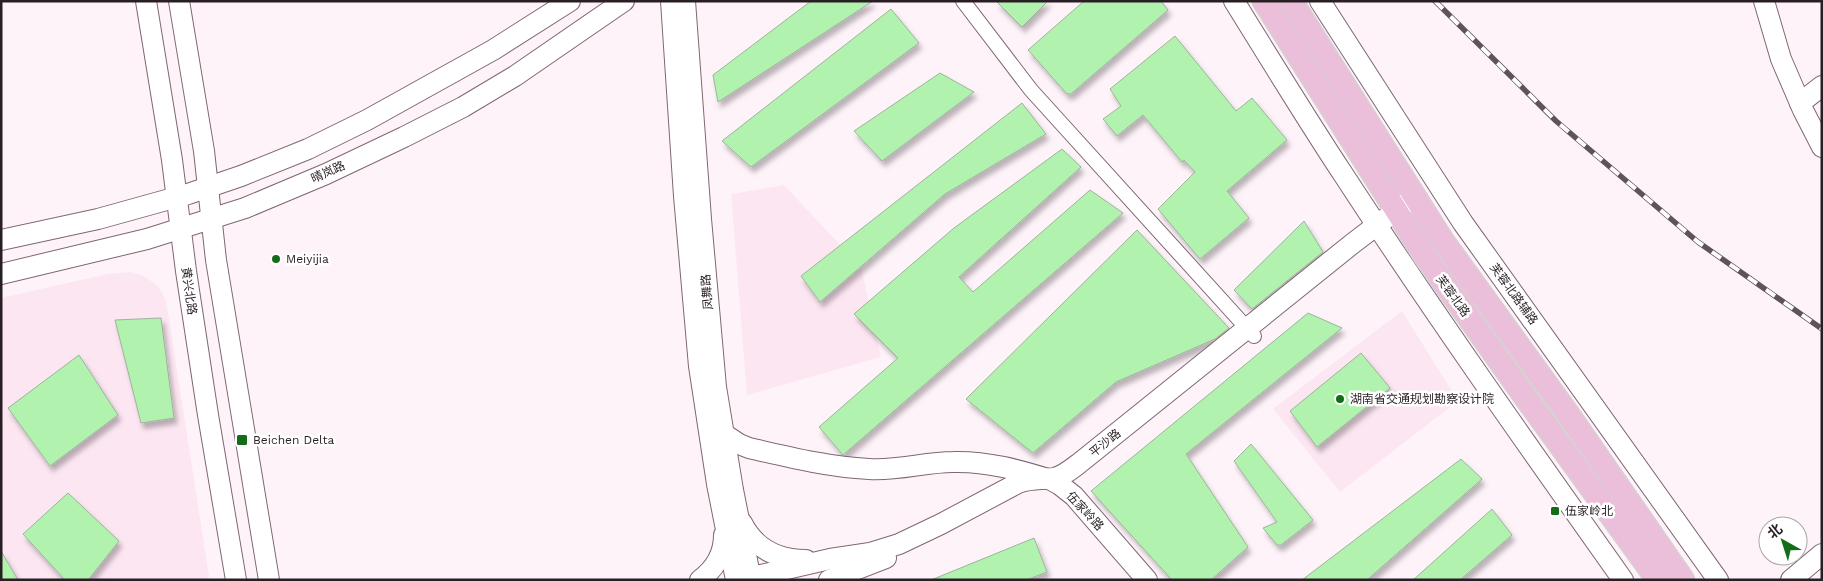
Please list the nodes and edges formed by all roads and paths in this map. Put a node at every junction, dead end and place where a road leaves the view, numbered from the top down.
1 (146, 1) edge
2 (179, 1) edge
3 (570, 1) edge
4 (624, 1) edge
5 (671, 1) edge
6 (685, 1) edge
7 (964, 1) edge
8 (1234, 1) edge
9 (1264, 1) edge
10 (1291, 1) edge
11 (1320, 1) edge
12 (1764, 1) edge
13 (1822, 86) edge
14 (1822, 94) edge
15 (1802, 106) junction
16 (1822, 147) edge
17 (208, 187) junction
18 (177, 197) junction
19 (1418, 201) junction
20 (1400, 215) junction
21 (211, 218) junction
22 (181, 228) junction
23 (1380, 230) junction
24 (1, 240) edge
25 (1, 274) edge
26 (1250, 332) junction
27 (1504, 368) junction
28 (1485, 383) junction
29 (724, 434) junction
30 (1045, 478) junction
31 (1063, 488) junction
32 (732, 521) junction
33 (1822, 554) edge
34 (830, 559) junction
35 (1822, 567) edge
36 (744, 579) edge
37 (236, 580) edge
38 (268, 580) edge
39 (700, 580) edge
40 (829, 580) edge
41 (1147, 580) edge
42 (1623, 580) edge
43 (1658, 580) edge
44 (1684, 580) edge
45 (1718, 580) edge
46 (1791, 580) edge
47 (1806, 580) edge

1 - 18 street, 黄兴北路
2 - 17 street
3 - 17 street
4 - 21 street, 晴岚路
5 - 32 street, 凤舞路
6 - 29 street, 凤舞路
7 - 26 street
8 - 23 street
9 - 20 main road, 芙蓉北路
10 - 19 main road, 芙蓉北路
11 - 45 street, 芙蓉北路辅路
12 - 15 street
13 - 15 street
14 - 15 street
15 - 16 street
17 - 18 street
17 - 21 street
18 - 22 street, 黄兴北路
18 - 24 street
19 - 20 street, 平沙路
19 - 44 main road, 芙蓉北路
20 - 23 street, 平沙路
20 - 27 main road, 芙蓉北路
21 - 22 street, 晴岚路
21 - 38 street
22 - 25 street, 晴岚路
22 - 37 street, 黄兴北路
23 - 26 street, 平沙路
23 - 28 street
26 - 30 street, 平沙路
26 - 31 street, 平沙路
27 - 28 street
27 - 43 main road, 芙蓉北路
28 - 42 street
29 - 30 street, 伍家岭路
29 - 32 street, 凤舞路
30 - 31 street, 伍家岭路
30 - 34 street, 平沙路
31 - 40 street
31 - 41 street, 伍家岭路
32 - 34 street
32 - 36 street, 凤舞路
32 - 39 street
33 - 46 street
34 - 36 street, 平沙路
35 - 47 street

